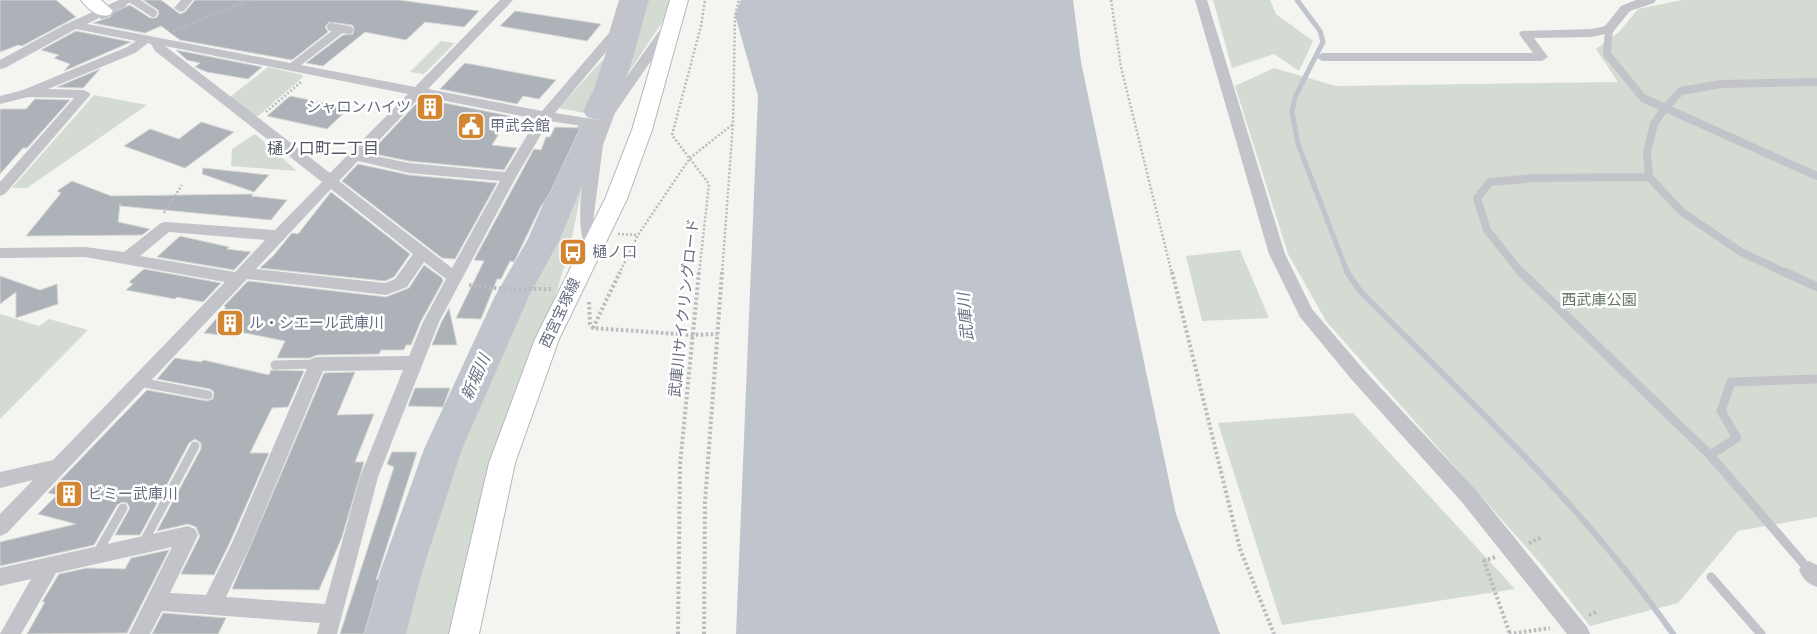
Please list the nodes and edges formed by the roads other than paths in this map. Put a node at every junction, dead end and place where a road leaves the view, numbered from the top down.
1 (90, 0) edge
2 (128, 0) edge
3 (133, 0) edge
4 (508, 0) edge
5 (625, 0) edge
6 (1201, 0) edge
7 (1650, 0) edge
8 (677, 9) edge
9 (104, 11) junction
10 (153, 13) dead end
11 (74, 25) junction
12 (331, 27) dead end
13 (341, 29) junction
14 (1609, 29) junction
15 (349, 30) dead end
16 (151, 41) junction
17 (1322, 57) dead end
18 (0, 65) edge
19 (292, 67) junction
20 (1817, 82) edge
21 (419, 92) junction
22 (28, 93) junction
23 (0, 100) edge
24 (1664, 109) junction
25 (545, 116) junction
26 (604, 125) junction
27 (355, 156) junction
28 (1817, 176) edge
29 (509, 177) junction
30 (1649, 177) junction
31 (330, 182) junction
32 (0, 191) edge
33 (278, 236) junction
34 (603, 242) junction
35 (0, 252) edge
36 (422, 252) junction
37 (127, 258) junction
38 (241, 275) junction
39 (453, 281) junction
40 (1817, 287) edge
41 (415, 363) junction
42 (317, 364) junction
43 (275, 365) dead end
44 (1817, 379) edge
45 (139, 382) junction
46 (208, 394) dead end
47 (195, 446) dead end
48 (1710, 456) junction
49 (59, 466) junction
50 (0, 480) edge
51 (123, 508) dead end
52 (0, 527) edge
53 (142, 546) junction
54 (96, 556) junction
55 (50, 566) junction
56 (1814, 573) edge
57 (0, 577) edge
58 (1711, 577) dead end
59 (156, 601) junction
60 (211, 606) junction
61 (333, 614) junction
62 (10, 634) edge
63 (139, 634) edge
64 (327, 634) edge
65 (464, 634) edge
66 (1580, 634) edge
67 (1761, 634) edge

1 - 9 main road
2 - 9 street
3 - 10 lane
4 - 21 street
5 - 25 street
6 - 66 street
7 - 14 street
8 - 26 street
8 - 34 main road, 西宮宝塚線
9 - 11 street
11 - 16 street
11 - 18 street
12 - 13 lane
13 - 15 lane
13 - 19 lane
14 - 17 street
14 - 24 lane
16 - 19 street
16 - 22 street
16 - 31 street
19 - 21 street
20 - 24 lane
21 - 25 street
21 - 27 street
22 - 23 street
22 - 32 street
24 - 28 lane
24 - 30 lane
25 - 26 street
25 - 29 street
26 - 34 street
27 - 29 street
27 - 31 street
29 - 39 street
30 - 40 lane
30 - 48 lane
31 - 33 street
31 - 36 street
33 - 37 street
33 - 38 street
34 - 65 main road, 西宮宝塚線
35 - 37 street
36 - 38 street
36 - 39 street
37 - 38 street
38 - 45 street
39 - 41 street
41 - 42 street
41 - 61 street
42 - 43 lane
42 - 60 street
44 - 48 lane
45 - 46 lane
45 - 49 street
47 - 53 lane
48 - 56 lane
49 - 50 street
49 - 52 street
51 - 54 lane
53 - 54 street
53 - 59 street
54 - 55 street
55 - 57 street
55 - 62 street
58 - 67 lane
59 - 60 street
59 - 63 street
60 - 61 street
61 - 64 street

